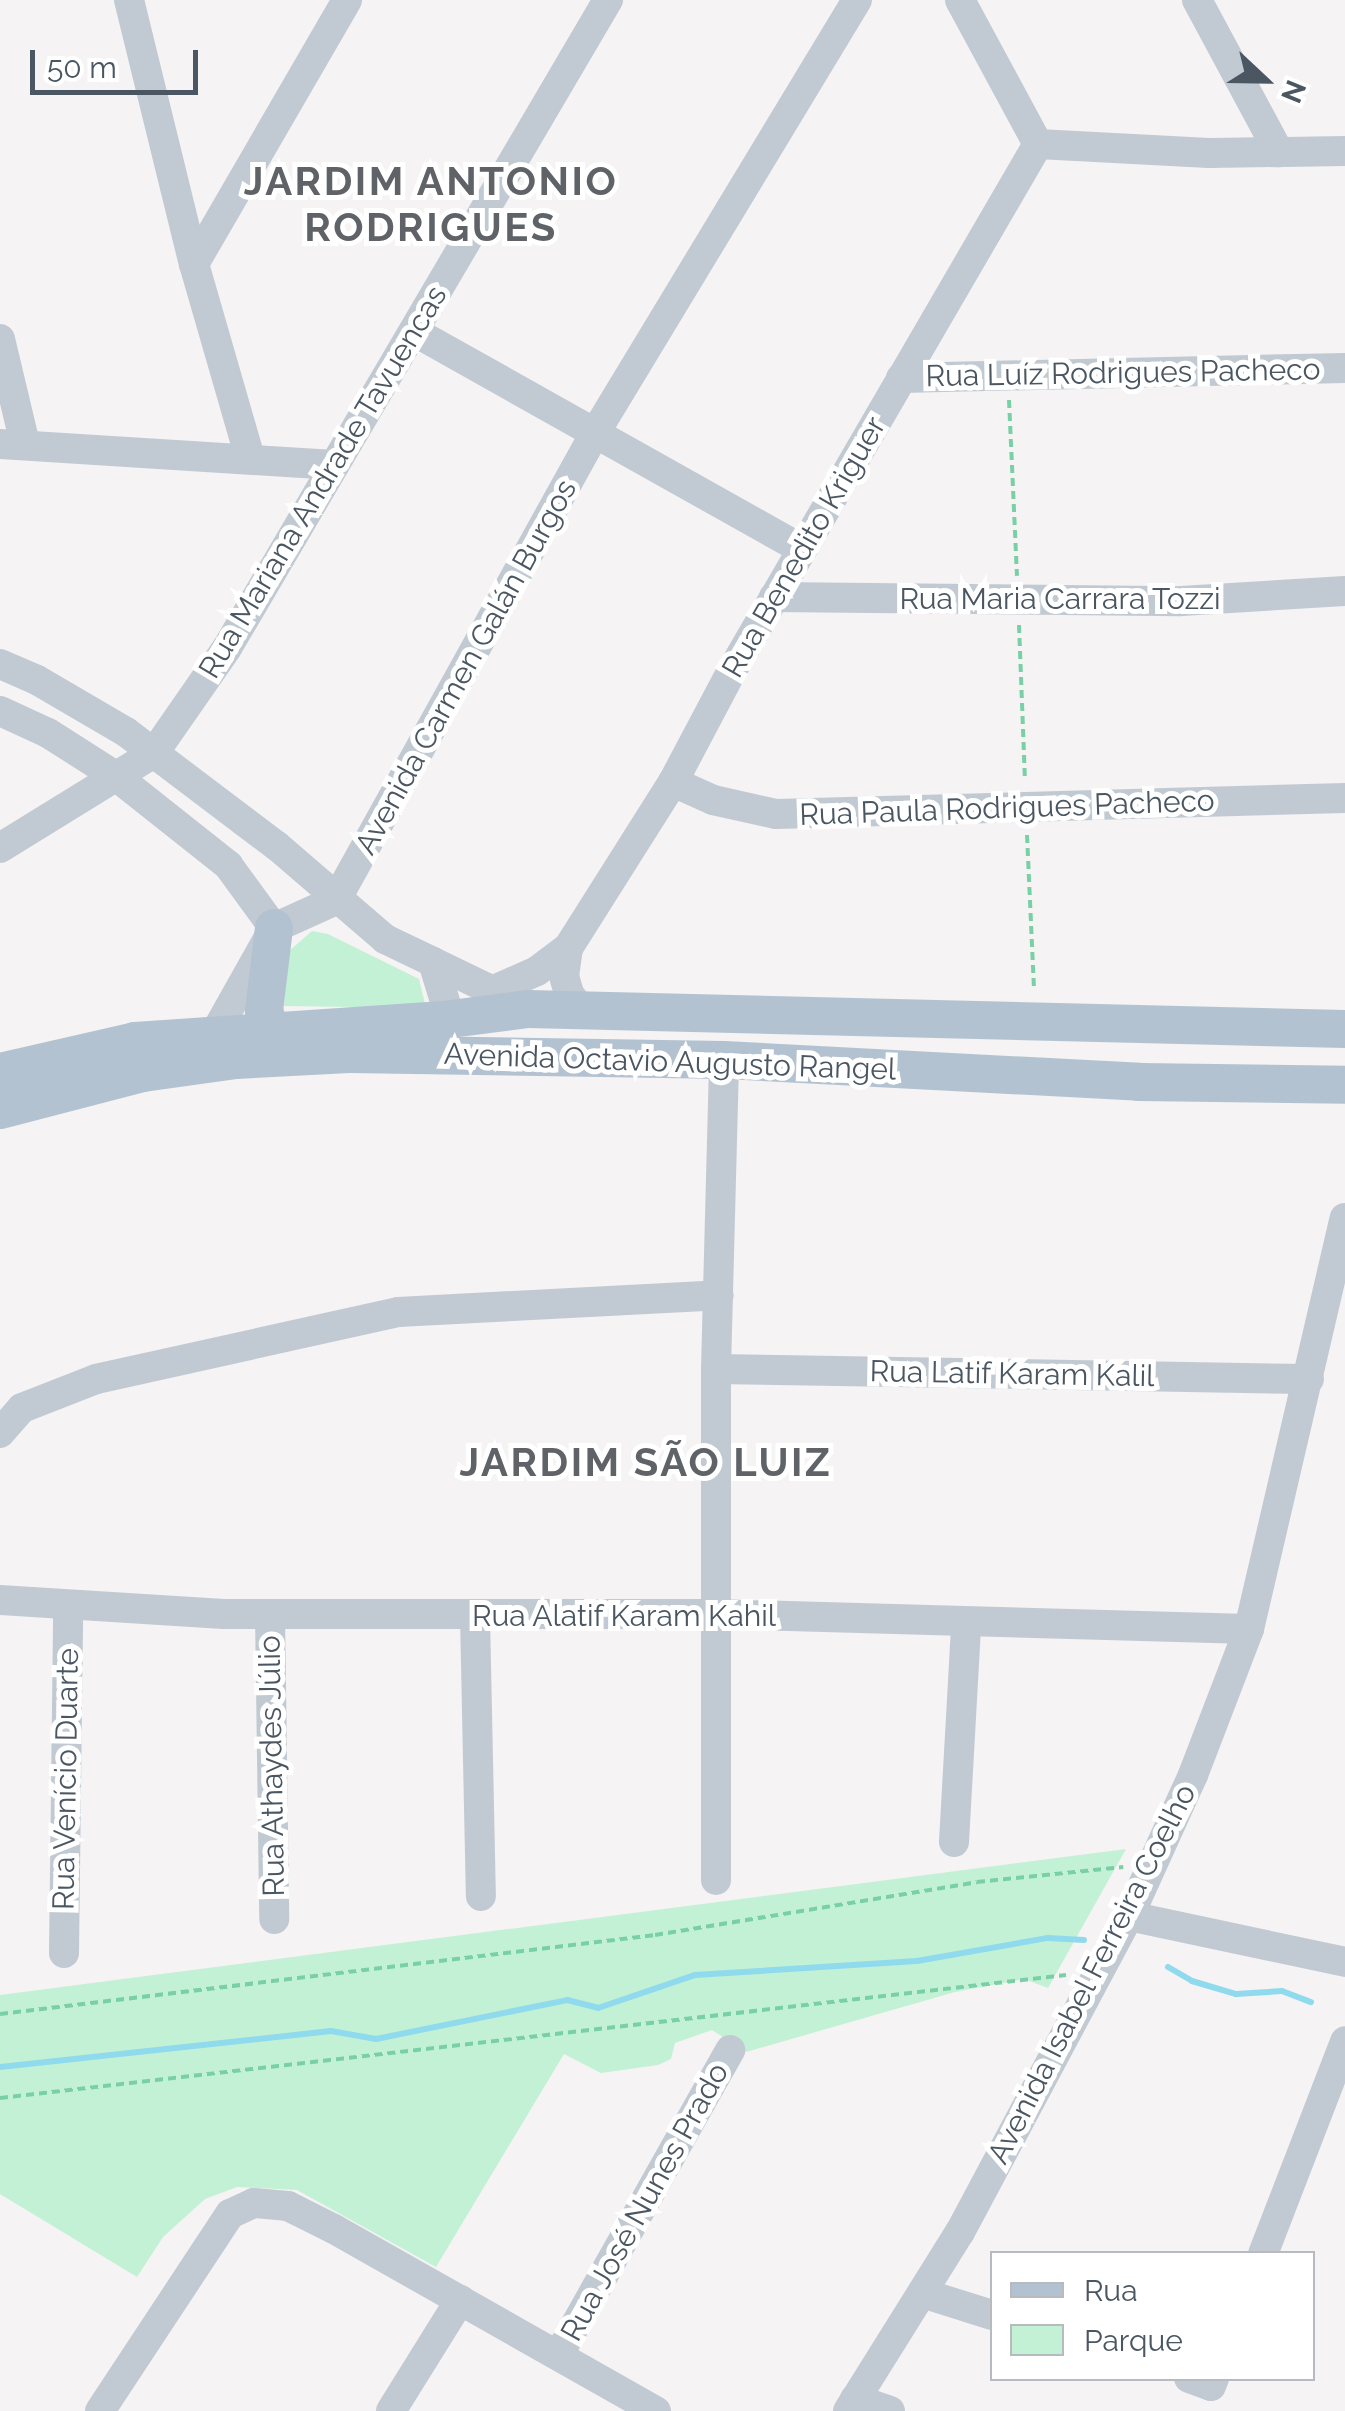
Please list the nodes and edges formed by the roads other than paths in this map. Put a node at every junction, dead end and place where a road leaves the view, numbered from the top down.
1 (129, 0) edge
2 (347, 0) edge
3 (608, 0) edge
4 (857, 0) edge
5 (960, 0) edge
6 (1197, 0) edge
7 (1038, 144) junction
8 (1345, 151) edge
9 (1279, 152) junction
10 (194, 264) junction
11 (415, 332) junction
12 (0, 339) edge
13 (1345, 368) edge
14 (901, 378) junction
15 (595, 433) junction
16 (13, 444) edge
17 (250, 458) junction
18 (334, 465) junction
19 (802, 549) junction
20 (1345, 591) edge
21 (774, 598) junction
22 (0, 664) edge
23 (0, 711) edge
24 (154, 754) junction
25 (117, 777) junction
26 (673, 782) junction
27 (1345, 798) edge
28 (0, 848) edge
29 (336, 900) junction
30 (274, 928) junction
31 (568, 948) junction
32 (433, 962) junction
33 (494, 990) junction
34 (528, 1008) junction
35 (582, 1012) junction
36 (443, 1020) junction
37 (1345, 1029) edge
38 (271, 1031) junction
39 (214, 1035) junction
40 (349, 1054) junction
41 (724, 1060) junction
42 (0, 1072) edge
43 (1345, 1085) edge
44 (0, 1110) edge
45 (1345, 1218) edge
46 (720, 1296) junction
47 (716, 1369) junction
48 (1309, 1379) junction
49 (0, 1433) edge
50 (0, 1600) edge
51 (68, 1605) junction
52 (270, 1614) junction
53 (714, 1614) junction
54 (475, 1616) junction
55 (966, 1624) junction
56 (1249, 1629) junction
57 (954, 1842) dead end
58 (716, 1880) dead end
59 (480, 1896) dead end
60 (1129, 1916) junction
61 (274, 1919) dead end
62 (64, 1953) dead end
63 (1345, 1962) edge
64 (1344, 2042) edge
65 (730, 2050) dead end
66 (1264, 2251) edge
67 (922, 2293) junction
68 (460, 2300) junction
69 (990, 2315) edge
70 (560, 2354) junction
71 (852, 2405) edge
72 (100, 2411) edge
73 (391, 2411) edge
74 (656, 2411) edge
75 (890, 2411) edge

1 - 10 street
2 - 10 street
3 - 11 street, Rua Mariana Andrade Tavuencas
4 - 15 street, Avenida Carmen Galán Burgos
5 - 7 street
6 - 9 street
7 - 9 street
7 - 14 street, Rua Benedito Kriguer
8 - 9 street
10 - 17 street
11 - 15 street
11 - 18 street, Rua Mariana Andrade Tavuencas
12 - 16 street
13 - 14 street, Rua Luíz Rodrigues Pacheco
14 - 19 street, Rua Benedito Kriguer
15 - 19 street
15 - 29 street, Avenida Carmen Galán Burgos
16 - 17 street
17 - 18 street
18 - 24 street, Rua Mariana Andrade Tavuencas
19 - 21 street, Rua Benedito Kriguer
20 - 21 street, Rua Maria Carrara Tozzi
21 - 26 street, Rua Benedito Kriguer
22 - 24 street
23 - 25 street
24 - 25 street
24 - 29 street
25 - 28 street
25 - 30 street
26 - 27 street, Rua Paula Rodrigues Pacheco
26 - 31 street, Rua Benedito Kriguer
29 - 30 street
29 - 32 street
30 - 38 main road
30 - 39 street
31 - 33 street, Rua Benedito Kriguer
31 - 35 street
32 - 33 street
32 - 36 street
33 - 34 street
34 - 35 main road, Avenida Octavio Augusto Rangel
34 - 36 main road, Avenida Octavio Augusto Rangel
35 - 37 main road, Avenida Octavio Augusto Rangel
36 - 38 main road, Avenida Octavio Augusto Rangel
36 - 40 main road
38 - 39 main road, Avenida Octavio Augusto Rangel
38 - 40 main road
39 - 42 main road, Avenida Octavio Augusto Rangel
40 - 41 main road, Avenida Octavio Augusto Rangel
40 - 44 main road, Avenida Octavio Augusto Rangel
41 - 43 main road, Avenida Octavio Augusto Rangel
41 - 46 street
45 - 48 street, Avenida Isabel Ferreira Coelho
46 - 47 street
46 - 49 street
47 - 48 street, Rua Latif Karam Kalil
47 - 53 street
48 - 56 street, Avenida Isabel Ferreira Coelho
50 - 51 street, Rua Alatif Karam Kahil
51 - 52 street, Rua Alatif Karam Kahil
51 - 62 street, Rua Venício Duarte
52 - 54 street, Rua Alatif Karam Kahil
52 - 61 street, Rua Athaydes Júlio
53 - 54 street, Rua Alatif Karam Kahil
53 - 55 street, Rua Alatif Karam Kahil
53 - 58 street
54 - 59 street
55 - 56 street, Rua Alatif Karam Kahil
55 - 57 street
56 - 60 street, Avenida Isabel Ferreira Coelho
60 - 63 street
60 - 67 street, Avenida Isabel Ferreira Coelho
64 - 66 street
65 - 70 street, Rua José Nunes Prado
67 - 69 street
67 - 71 street, Avenida Isabel Ferreira Coelho
68 - 70 street
68 - 72 street
68 - 73 street
70 - 74 street
71 - 75 street

